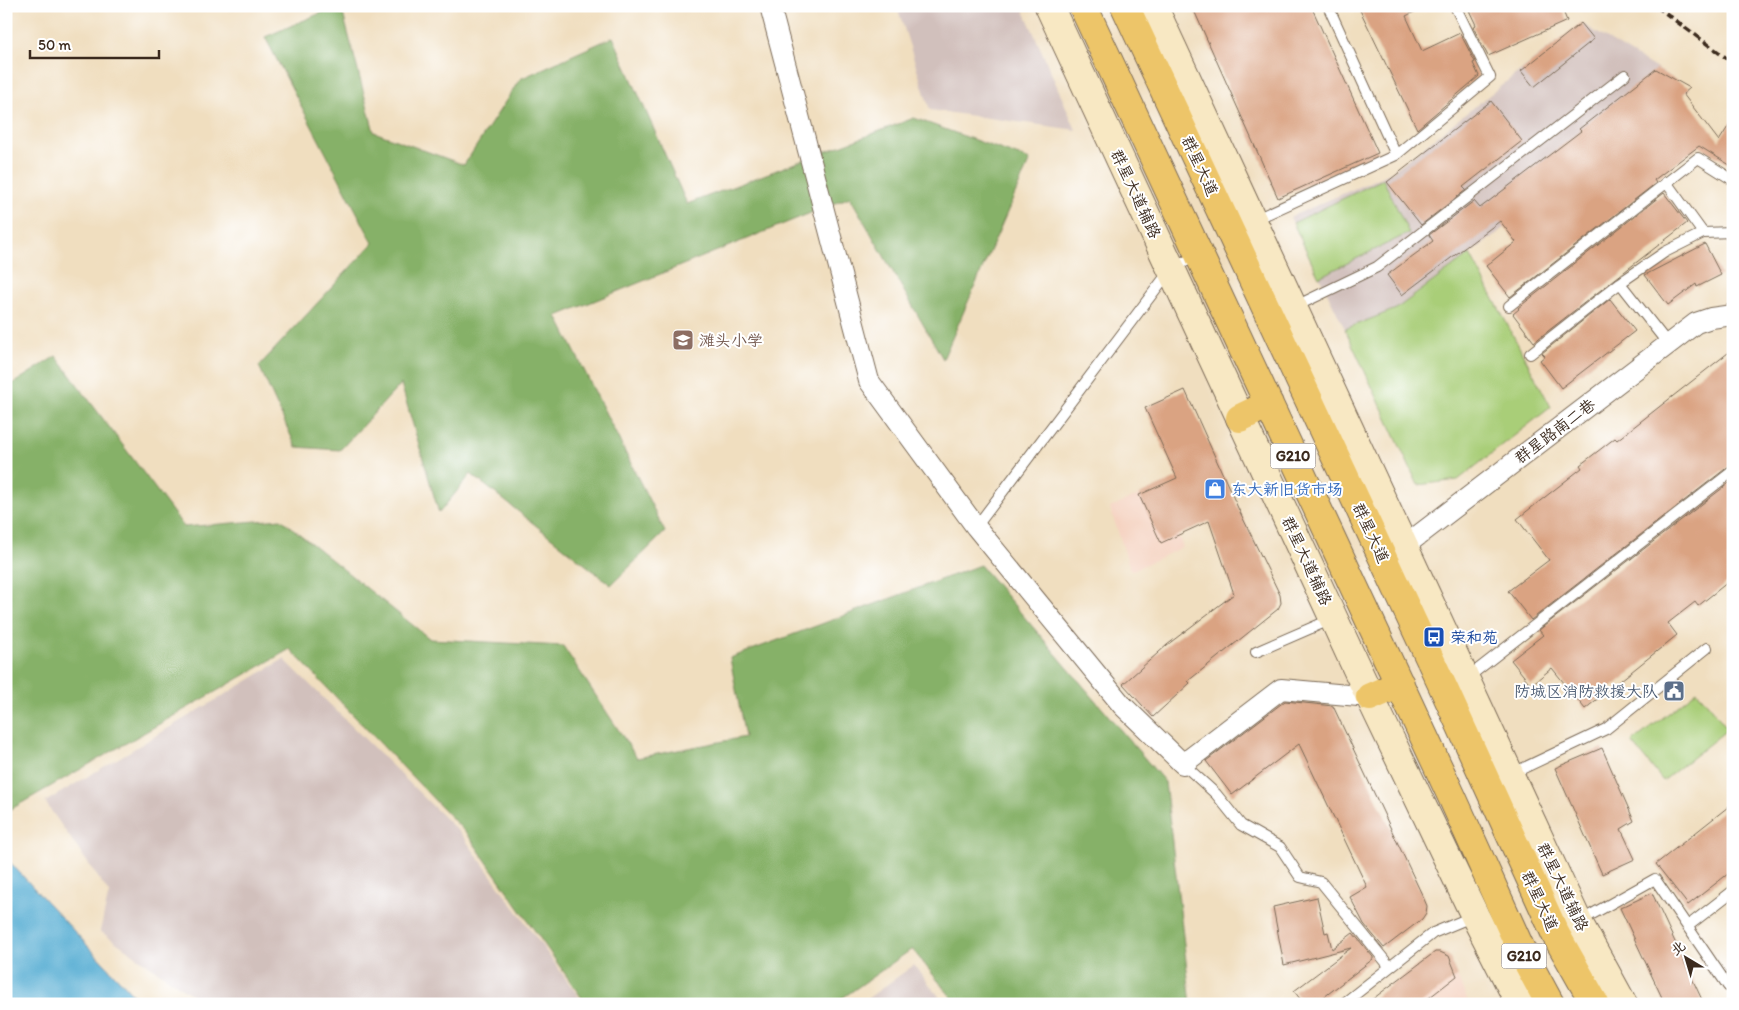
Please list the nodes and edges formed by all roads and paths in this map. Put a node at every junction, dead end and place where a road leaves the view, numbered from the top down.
1 (770, 6) edge
2 (1049, 6) edge
3 (1083, 6) edge
4 (1125, 6) edge
5 (1153, 6) edge
6 (1328, 6) edge
7 (1456, 6) edge
8 (1625, 75) dead end
9 (1396, 155) junction
10 (1733, 180) edge
11 (1666, 182) junction
12 (1241, 226) junction
13 (1733, 232) edge
14 (1703, 233) junction
15 (1199, 255) junction
16 (1171, 269) junction
17 (1620, 283) junction
18 (1509, 306) dead end
19 (1282, 313) junction
20 (1733, 315) edge
21 (1668, 344) junction
22 (1530, 354) dead end
23 (1269, 404) junction
24 (1240, 418) junction
25 (1733, 471) edge
26 (976, 527) junction
27 (1394, 554) junction
28 (1333, 618) junction
29 (1707, 648) dead end
30 (1256, 652) dead end
31 (1400, 684) junction
32 (1455, 684) junction
33 (1370, 697) junction
34 (1183, 764) junction
35 (1498, 779) junction
36 (1453, 799) junction
37 (1733, 891) edge
38 (1488, 911) junction
39 (1688, 926) junction
40 (1567, 928) junction
41 (1390, 967) junction
42 (1733, 982) edge
43 (1343, 1004) edge
44 (1520, 1004) edge
45 (1550, 1004) edge
46 (1595, 1004) edge
47 (1623, 1004) edge

1 - 26 street
2 - 16 street, 群星大道辅路
3 - 15 highway, G210
4 - 12 highway, 群星大道 / G210
5 - 12 street
6 - 9 lane
7 - 9 lane
8 - 19 lane
9 - 12 lane
10 - 11 lane
11 - 14 lane
11 - 18 lane
12 - 19 highway, 群星大道 / G210
13 - 14 lane
14 - 17 lane
15 - 16 lane
15 - 23 highway, G210
16 - 24 street, 群星大道辅路
16 - 26 lane
17 - 21 lane
17 - 22 lane
19 - 27 highway, 群星大道 / G210
20 - 21 street, 群星路南二巷
21 - 27 street, 群星路南二巷
23 - 24 highway
23 - 31 highway, G210
24 - 28 street, 群星大道辅路
25 - 32 lane
26 - 34 street
27 - 32 highway, 群星大道 / G210
28 - 30 lane
28 - 33 street, 群星大道辅路
29 - 35 lane
31 - 33 highway
31 - 36 highway, G210
32 - 35 highway, 群星大道 / G210
33 - 34 street
33 - 38 street, 群星大道辅路
34 - 41 lane
35 - 36 highway
35 - 40 highway, 群星大道 / G210
36 - 38 highway, G210
37 - 39 lane
38 - 41 lane
38 - 44 street, 群星大道辅路
38 - 45 highway, G210
39 - 40 lane
39 - 42 lane
40 - 46 highway, 群星大道 / G210
40 - 47 street, 群星大道辅路
41 - 43 lane

